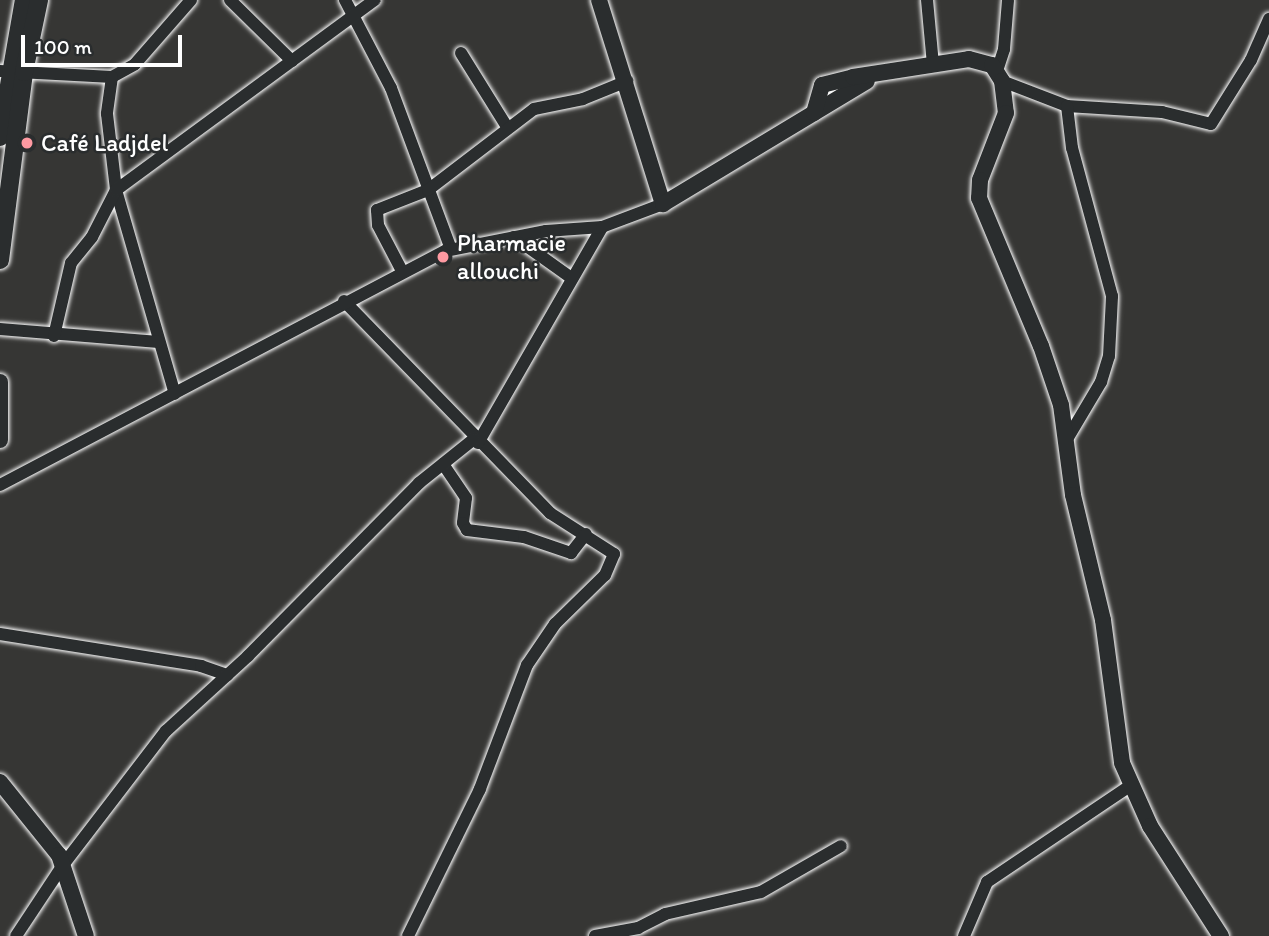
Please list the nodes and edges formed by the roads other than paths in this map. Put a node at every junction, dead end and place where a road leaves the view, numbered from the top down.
1 (24, 0) edge
2 (39, 0) edge
3 (191, 0) edge
4 (230, 0) edge
5 (345, 0) edge
6 (375, 0) edge
7 (598, 0) edge
8 (927, 0) edge
9 (1008, 0) edge
10 (353, 17) junction
11 (1269, 19) edge
12 (461, 52) dead end
13 (292, 61) junction
14 (933, 65) junction
15 (11, 72) edge
16 (999, 76) junction
17 (112, 77) junction
18 (627, 81) junction
19 (1067, 106) junction
20 (507, 127) junction
21 (0, 136) edge
22 (116, 190) junction
23 (428, 190) junction
24 (663, 204) junction
25 (602, 227) junction
26 (514, 237) junction
27 (451, 250) junction
28 (0, 254) edge
29 (402, 271) junction
30 (570, 277) junction
31 (344, 301) junction
32 (0, 329) edge
33 (54, 335) junction
34 (158, 342) junction
35 (0, 382) edge
36 (174, 394) junction
37 (0, 440) edge
38 (476, 441) junction
39 (1066, 441) junction
40 (443, 464) junction
41 (0, 485) edge
42 (586, 534) junction
43 (0, 634) edge
44 (227, 675) junction
45 (0, 782) edge
46 (1130, 786) junction
47 (841, 846) dead end
48 (63, 865) junction
49 (410, 935) edge
50 (16, 936) edge
51 (86, 936) edge
52 (595, 936) edge
53 (964, 936) edge
54 (1222, 936) edge

1 - 15 main road
2 - 15 main road
3 - 17 street
4 - 13 street
5 - 10 street
6 - 10 street
7 - 18 street
8 - 14 street
9 - 16 street
10 - 13 street
10 - 23 street
11 - 19 street
12 - 20 street
13 - 22 street
14 - 16 street
14 - 24 street
15 - 17 street
15 - 21 main road
15 - 28 main road
16 - 19 street
16 - 39 street
17 - 22 street
18 - 20 street
18 - 24 street
19 - 39 street
20 - 23 street
22 - 33 street
22 - 34 street
23 - 27 street
23 - 29 street
24 - 25 street
25 - 26 street
25 - 30 street
26 - 27 street
26 - 30 street
27 - 29 street
29 - 31 street
30 - 38 street
31 - 36 street
31 - 38 street
32 - 33 street
33 - 34 street
34 - 36 street
35 - 37 street
36 - 41 street
38 - 40 street
38 - 42 street
39 - 46 street
40 - 42 street
40 - 44 street
42 - 49 street
43 - 44 street
44 - 48 street
45 - 48 street
46 - 53 street
46 - 54 street
47 - 52 street
48 - 50 street
48 - 51 street

